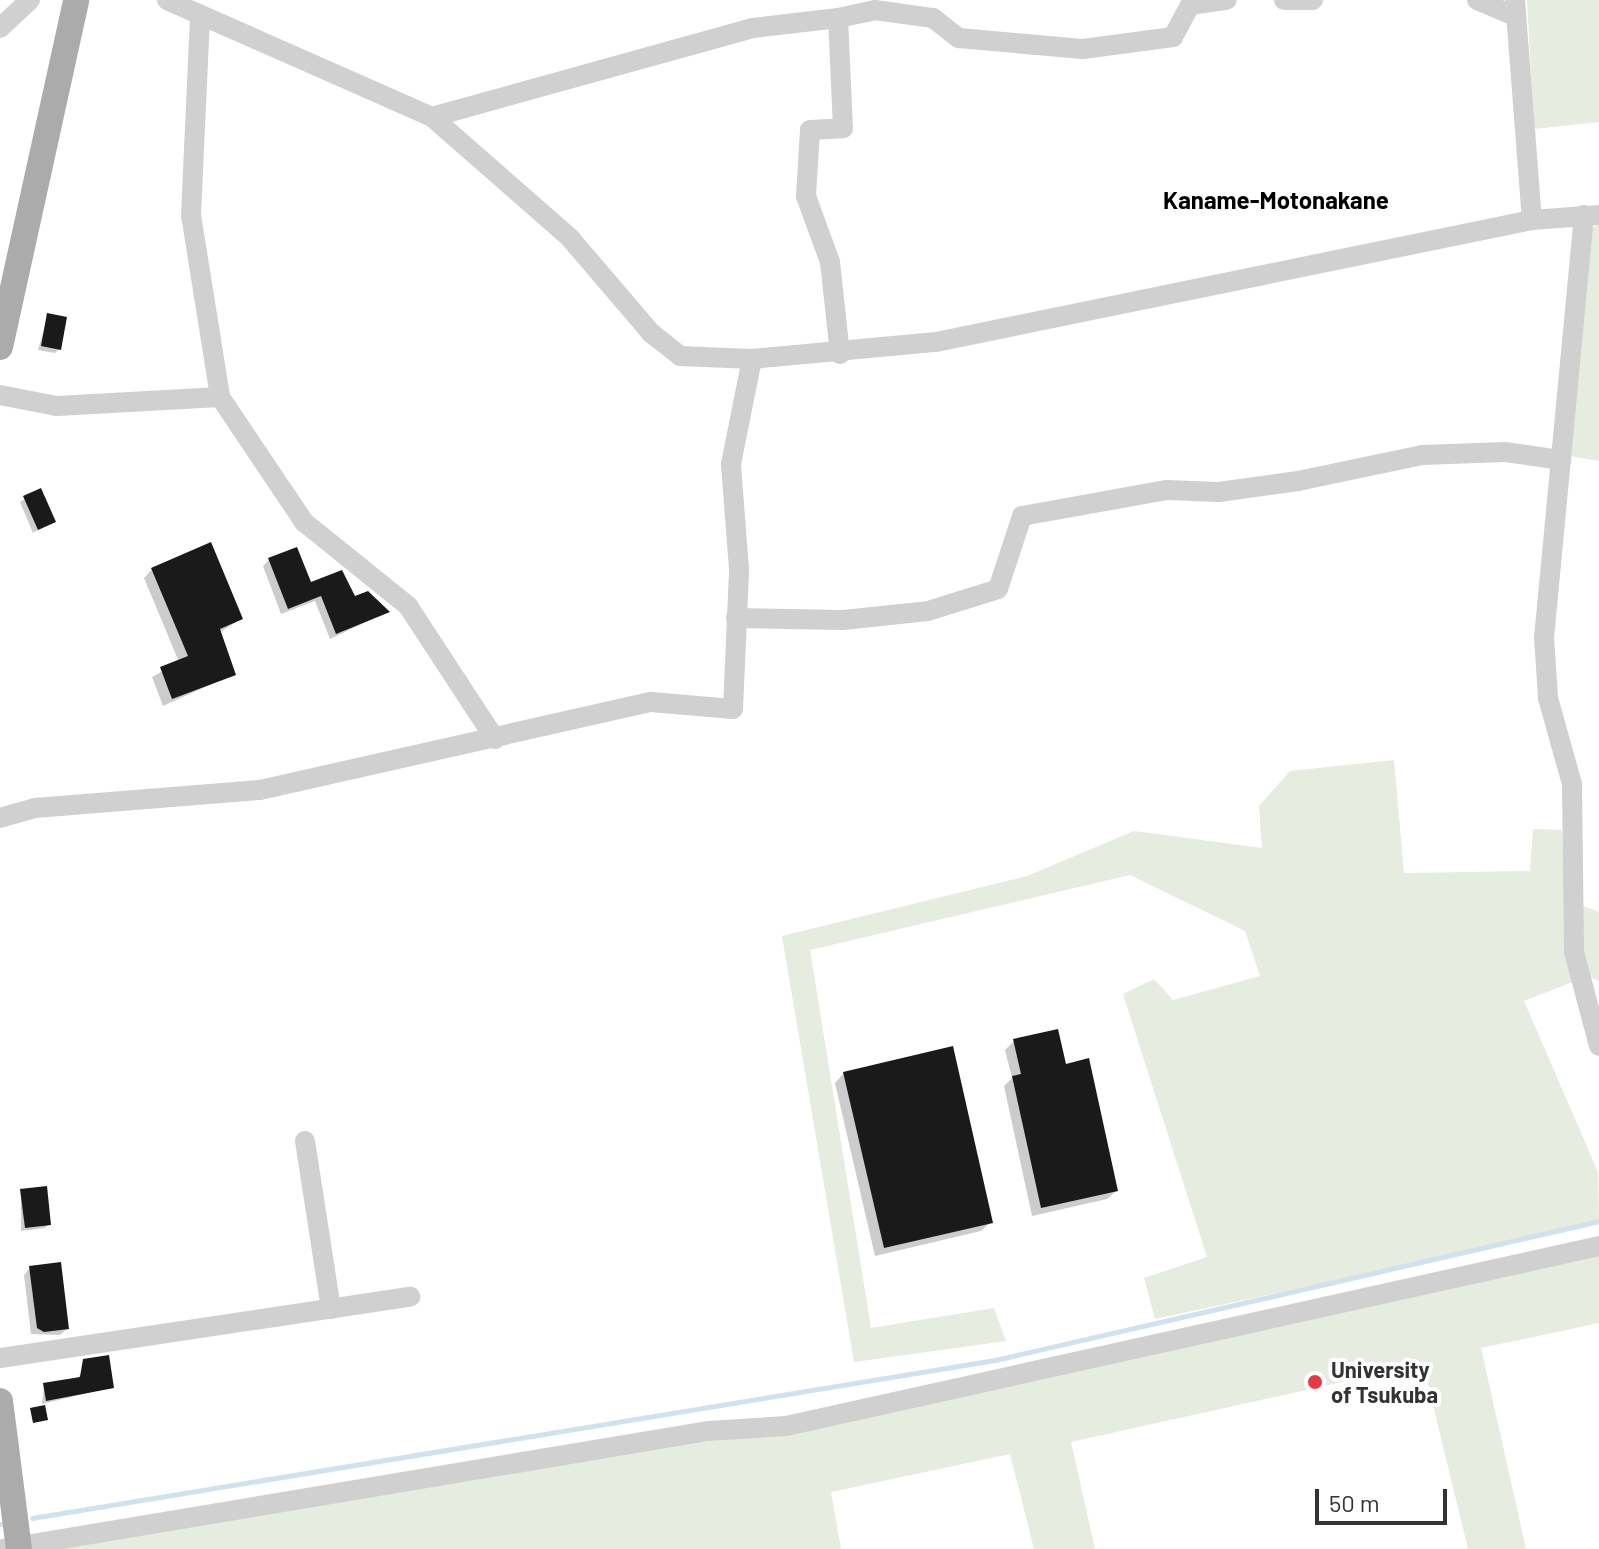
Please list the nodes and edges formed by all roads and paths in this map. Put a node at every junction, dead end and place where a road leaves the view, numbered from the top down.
1 (30, 0) edge
2 (76, 0) edge
3 (167, 0) edge
4 (1227, 0) edge
5 (1284, 0) edge
6 (1313, 0) edge
7 (1477, 0) edge
8 (1513, 8) edge
9 (200, 17) junction
10 (838, 18) junction
11 (0, 28) edge
12 (432, 117) junction
13 (1592, 215) edge
14 (1532, 220) junction
15 (0, 347) edge
16 (840, 354) junction
17 (752, 359) junction
18 (0, 395) edge
19 (220, 397) junction
20 (1561, 460) junction
21 (736, 618) junction
22 (495, 739) junction
23 (0, 818) edge
24 (1599, 1046) edge
25 (305, 1141) dead end
26 (1599, 1246) edge
27 (410, 1297) dead end
28 (331, 1309) junction
29 (0, 1358) edge
30 (0, 1401) edge
31 (13, 1547) edge

1 - 11 street
2 - 15 main road
3 - 9 street
4 - 10 street
5 - 6 street
7 - 8 street
8 - 14 street
9 - 12 street
9 - 19 street
10 - 12 street
10 - 16 street
12 - 17 street
13 - 14 street
13 - 20 street
14 - 16 street
16 - 17 street
17 - 21 street
18 - 19 street
19 - 22 street
20 - 21 street
20 - 24 street
21 - 22 street
22 - 23 street
25 - 28 street
26 - 31 street
27 - 28 street
28 - 29 street
30 - 31 main road

